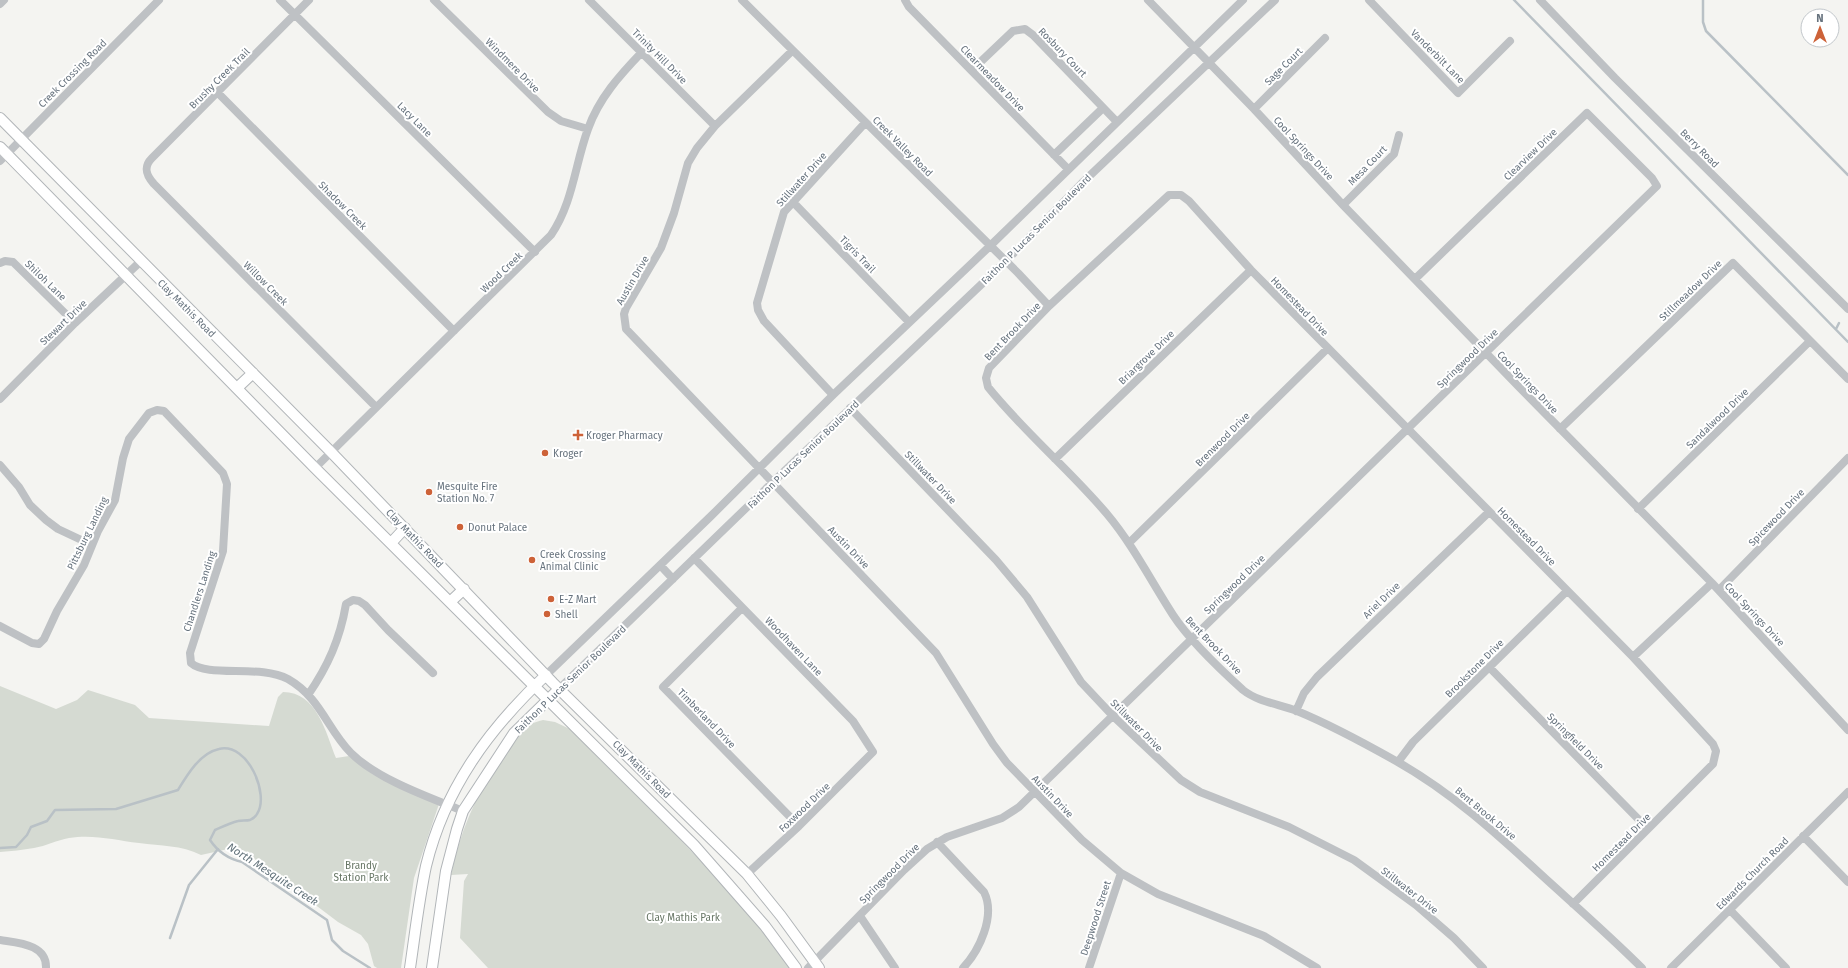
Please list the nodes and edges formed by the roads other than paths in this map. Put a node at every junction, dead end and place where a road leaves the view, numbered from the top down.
1 (4, 0) edge
2 (159, 0) edge
3 (280, 0) edge
4 (310, 0) edge
5 (434, 0) edge
6 (589, 0) edge
7 (742, 0) edge
8 (905, 0) edge
9 (1148, 0) edge
10 (1244, 0) edge
11 (1275, 0) edge
12 (1369, 0) edge
13 (1540, 0) edge
14 (0, 4) edge
15 (295, 15) junction
16 (1326, 38) dead end
17 (1510, 41) dead end
18 (1194, 48) junction
19 (792, 51) junction
20 (642, 52) junction
21 (1209, 63) junction
22 (972, 70) junction
23 (218, 93) junction
24 (1103, 108) junction
25 (1254, 109) junction
26 (0, 118) edge
27 (1117, 122) junction
28 (865, 123) junction
29 (715, 126) junction
30 (588, 129) junction
31 (1399, 135) dead end
32 (21, 139) junction
33 (2, 154) edge
34 (1054, 155) junction
35 (1068, 169) junction
36 (146, 171) joint
37 (1657, 186) joint
38 (1169, 195) joint
39 (792, 201) junction
40 (1343, 205) junction
41 (990, 246) junction
42 (535, 252) junction
43 (141, 261) junction
44 (1006, 261) junction
45 (0, 263) edge
46 (1251, 270) junction
47 (126, 275) junction
48 (1415, 279) junction
49 (1049, 306) junction
50 (1848, 309) edge
51 (909, 322) junction
52 (75, 323) junction
53 (454, 331) junction
54 (1810, 341) junction
55 (1327, 349) junction
56 (1486, 353) junction
57 (253, 373) junction
58 (1848, 379) edge
59 (237, 388) junction
60 (833, 395) junction
61 (0, 399) edge
62 (376, 407) junction
63 (850, 408) junction
64 (157, 410) joint
65 (1560, 429) junction
66 (1408, 430) junction
67 (332, 452) junction
68 (1848, 458) edge
69 (1056, 459) junction
70 (0, 465) edge
71 (316, 468) junction
72 (759, 468) junction
73 (773, 482) junction
74 (1638, 509) junction
75 (1489, 512) junction
76 (405, 528) junction
77 (391, 543) junction
78 (1129, 543) junction
79 (92, 546) junction
80 (694, 558) junction
81 (660, 565) junction
82 (673, 579) junction
83 (1712, 583) junction
84 (464, 589) junction
85 (1718, 590) junction
86 (1567, 591) junction
87 (450, 602) junction
88 (742, 608) junction
89 (0, 626) edge
90 (1192, 638) junction
91 (1633, 657) junction
92 (1489, 667) junction
93 (433, 673) dead end
94 (546, 675) junction
95 (533, 686) junction
96 (560, 688) junction
97 (308, 695) junction
98 (548, 700) junction
99 (1296, 711) junction
100 (1112, 715) junction
101 (1848, 730) edge
102 (873, 752) joint
103 (1398, 762) junction
104 (1034, 791) junction
105 (1848, 792) edge
106 (447, 804) junction
107 (463, 811) junction
108 (799, 826) junction
109 (1648, 829) junction
110 (1803, 836) junction
111 (937, 842) junction
112 (1121, 873) junction
113 (747, 874) junction
114 (1848, 882) edge
115 (1573, 904) junction
116 (1730, 910) junction
117 (860, 916) junction
118 (0, 940) edge
119 (814, 966) edge
120 (46, 968) edge
121 (410, 968) edge
122 (432, 968) edge
123 (796, 968) edge
124 (896, 968) edge
125 (963, 968) edge
126 (1089, 968) edge
127 (1317, 968) edge
128 (1483, 968) edge
129 (1642, 968) edge
130 (1671, 968) edge
131 (1786, 968) edge

1 - 14 street
2 - 32 street, Creek Crossing Road
3 - 15 street, Lacy Lane
4 - 15 street, Brushy Creek Trail
5 - 30 street, Windmere Drive
6 - 20 street, Trinity Hill Drive
7 - 19 street, Creek Valley Road
8 - 22 street, Clearmeadow Drive
9 - 18 street, Cool Springs Drive
10 - 18 street, Faithon P Lucas Senior Boulevard
11 - 21 street, Faithon P Lucas Senior Boulevard
12 - 17 street, Vanderbilt Lane
13 - 50 street, Berry Road
15 - 23 street, Brushy Creek Trail
15 - 42 street, Lacy Lane
16 - 25 street, Sage Court
18 - 21 street, Cool Springs Drive
18 - 27 street, Faithon P Lucas Senior Boulevard
19 - 28 street, Creek Valley Road
19 - 29 street, Austin Drive
20 - 29 street, Trinity Hill Drive
20 - 30 street, Wood Creek
21 - 25 street, Cool Springs Drive
21 - 44 street, Faithon P Lucas Senior Boulevard
22 - 24 street, Rosbury Court
22 - 34 street, Clearmeadow Drive
23 - 36 street, Brushy Creek Trail
23 - 53 street, Shadow Creek
24 - 27 street, Rosbury Court
24 - 34 street
25 - 40 street, Cool Springs Drive
26 - 32 main road, Clay Mathis Road
27 - 35 street, Faithon P Lucas Senior Boulevard
28 - 39 street, Stillwater Drive
28 - 41 street, Creek Valley Road
29 - 72 street, Austin Drive
30 - 42 street, Wood Creek
31 - 40 street, Mesa Court
32 - 33 street, Creek Crossing Road
32 - 43 main road, Clay Mathis Road
33 - 47 main road, Clay Mathis Road
34 - 35 street, Clearmeadow Drive
35 - 41 street, Faithon P Lucas Senior Boulevard
36 - 62 street, Willow Creek
37 - 48 street, Clearview Drive
37 - 56 street, Springwood Drive
38 - 46 street, Homestead Drive
38 - 49 street, Bent Brook Drive
39 - 51 street, Tigris Trail
39 - 60 street, Stillwater Drive
40 - 48 street, Cool Springs Drive
41 - 44 street, Creek Valley Road
41 - 51 street, Faithon P Lucas Senior Boulevard
42 - 53 street, Wood Creek
43 - 47 street, Stewart Drive
43 - 57 main road, Clay Mathis Road
44 - 49 street, Creek Valley Road
44 - 63 street, Faithon P Lucas Senior Boulevard
45 - 52 street, Shiloh Lane
46 - 55 street, Homestead Drive
46 - 69 street, Briargrove Drive
47 - 52 street, Stewart Drive
47 - 59 main road, Clay Mathis Road
48 - 56 street, Cool Springs Drive
49 - 69 street, Bent Brook Drive
51 - 60 street, Faithon P Lucas Senior Boulevard
52 - 61 street, Stewart Drive
53 - 62 street, Wood Creek
54 - 58 street, Stillmeadow Drive
54 - 65 street, Stillmeadow Drive
54 - 74 street, Sandalwood Drive
55 - 66 street, Homestead Drive
55 - 78 street, Brenwood Drive
56 - 65 street, Cool Springs Drive
56 - 66 street, Springwood Drive
57 - 59 main road
57 - 67 main road, Clay Mathis Road
59 - 71 main road, Clay Mathis Road
60 - 72 street, Faithon P Lucas Senior Boulevard
62 - 67 street, Wood Creek
63 - 73 street, Faithon P Lucas Senior Boulevard
63 - 100 street, Stillwater Drive
64 - 79 street, Pittsburg Landing
64 - 97 street, Chandlers Landing
65 - 74 street, Cool Springs Drive
66 - 75 street, Homestead Drive
66 - 90 street, Springwood Drive
67 - 71 street, Wood Creek
67 - 76 main road, Clay Mathis Road
68 - 85 street, Spicewood Drive
69 - 78 street, Bent Brook Drive
70 - 79 street
71 - 77 main road, Clay Mathis Road
72 - 73 street, Austin Drive
72 - 81 street, Faithon P Lucas Senior Boulevard
73 - 80 street, Faithon P Lucas Senior Boulevard
73 - 104 street, Austin Drive
74 - 83 street, Cool Springs Drive
75 - 86 street, Homestead Drive
75 - 99 street, Ariel Drive
76 - 77 main road
76 - 84 main road, Clay Mathis Road
77 - 87 main road, Clay Mathis Road
78 - 90 street, Bent Brook Drive
79 - 89 street, Pittsburg Landing
80 - 82 street, Faithon P Lucas Senior Boulevard
80 - 88 street, Woodhaven Lane
81 - 82 street
81 - 94 street, Faithon P Lucas Senior Boulevard
82 - 96 street, Faithon P Lucas Senior Boulevard
83 - 85 street, Cool Springs Drive
83 - 91 street
84 - 87 main road
84 - 94 main road, Clay Mathis Road
85 - 101 street, Cool Springs Drive
86 - 91 street, Homestead Drive
86 - 92 street, Brookstone Drive
87 - 95 main road, Clay Mathis Road
88 - 102 street, Woodhaven Lane
88 - 108 street, Timberland Drive
90 - 99 street, Bent Brook Drive
90 - 100 street, Springwood Drive
91 - 109 street, Homestead Drive
92 - 103 street, Brookstone Drive
92 - 109 street, Springfield Drive
93 - 97 street
94 - 95 main road, Faithon P Lucas Senior Boulevard
94 - 96 main road, Clay Mathis Road
95 - 98 main road, Clay Mathis Road
95 - 106 main road, Faithon P Lucas Senior Boulevard
96 - 98 main road, Faithon P Lucas Senior Boulevard
96 - 113 main road, Clay Mathis Road
97 - 106 street
98 - 107 main road, Faithon P Lucas Senior Boulevard
98 - 123 main road, Clay Mathis Road
99 - 103 street, Bent Brook Drive
100 - 104 street, Springwood Drive
100 - 128 street, Stillwater Drive
102 - 108 street, Foxwood Drive
103 - 115 street, Bent Brook Drive
104 - 111 street, Springwood Drive
104 - 112 street, Austin Drive
105 - 110 street, Edwards Church Road
106 - 107 street
106 - 121 main road, Faithon P Lucas Senior Boulevard
107 - 122 main road, Faithon P Lucas Senior Boulevard
108 - 113 street, Foxwood Drive
109 - 115 street, Homestead Drive
110 - 114 street
110 - 116 street, Edwards Church Road
111 - 117 street, Springwood Drive
111 - 125 street
112 - 126 street, Deepwood Street
112 - 127 street, Austin Drive
113 - 119 main road, Clay Mathis Road
115 - 129 street, Bent Brook Drive
116 - 130 street, Edwards Church Road
116 - 131 street
117 - 119 street, Springwood Drive
117 - 124 street
118 - 120 street

